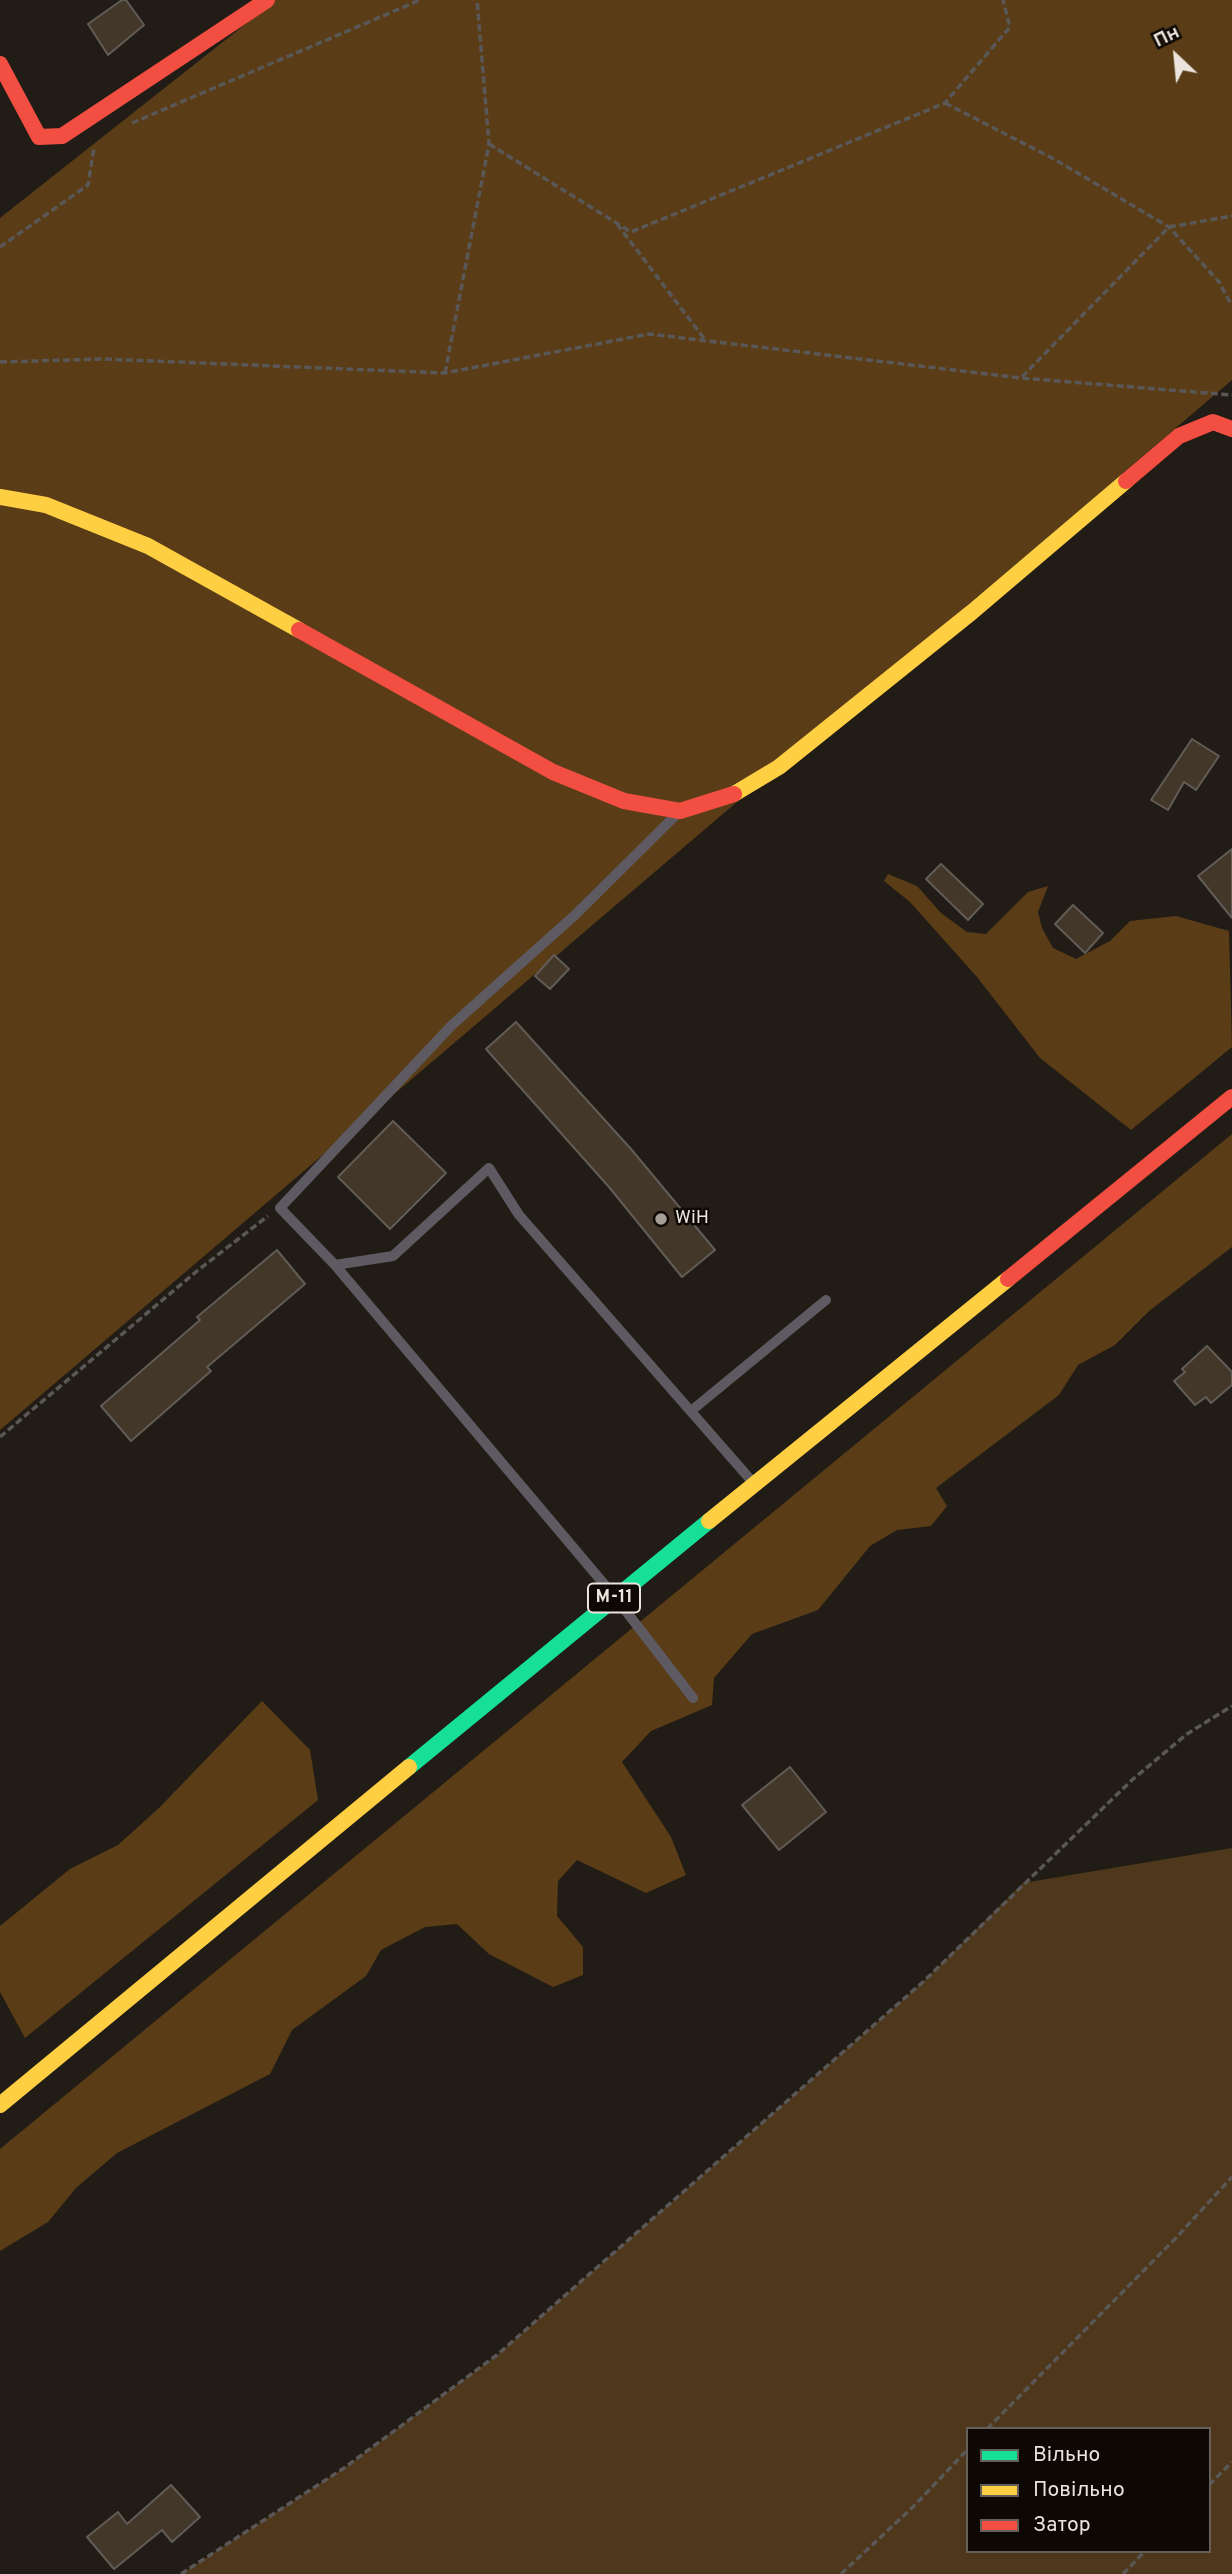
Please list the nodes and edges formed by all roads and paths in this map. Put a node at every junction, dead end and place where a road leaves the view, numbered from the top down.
1 (267, 0) edge
2 (420, 0) edge
3 (477, 0) edge
4 (1003, 0) edge
5 (0, 64) edge
6 (945, 103) junction
7 (100, 111) junction
8 (120, 128) dead end
9 (489, 144) junction
10 (1232, 216) edge
11 (616, 223) junction
12 (1169, 227) junction
13 (0, 247) edge
14 (1232, 306) edge
15 (706, 341) junction
16 (0, 362) edge
17 (444, 373) junction
18 (1021, 378) junction
19 (1232, 395) edge
20 (1232, 429) edge
21 (0, 497) edge
22 (680, 811) junction
23 (1232, 1097) edge
24 (280, 1208) junction
25 (335, 1265) junction
26 (826, 1300) dead end
27 (691, 1411) junction
28 (0, 1437) edge
29 (756, 1486) junction
30 (615, 1597) junction
31 (694, 1698) dead end
32 (1232, 1706) edge
33 (0, 2105) edge
34 (1232, 2177) edge
35 (989, 2427) edge
36 (966, 2451) edge
37 (1232, 2462) edge
38 (1211, 2483) edge
39 (1143, 2553) edge
40 (181, 2574) edge
41 (841, 2574) edge
42 (1123, 2574) edge

1 - 7 main road
2 - 8 path
3 - 9 path
4 - 6 path
5 - 7 main road
6 - 11 path
6 - 12 path
7 - 13 path
9 - 11 path
9 - 17 path
10 - 12 path
11 - 15 path
12 - 14 path
12 - 18 path
15 - 17 path
15 - 18 path
16 - 17 path
18 - 19 path
20 - 22 main road
21 - 22 main road
22 - 24 lane
23 - 29 main road, М-11
24 - 25 lane
24 - 28 path
25 - 27 lane
25 - 30 lane
26 - 27 lane
27 - 29 lane
29 - 30 main road, М-11
30 - 31 lane
30 - 33 main road, М-11
32 - 40 path
34 - 35 path
36 - 41 path
37 - 38 path
39 - 42 path

